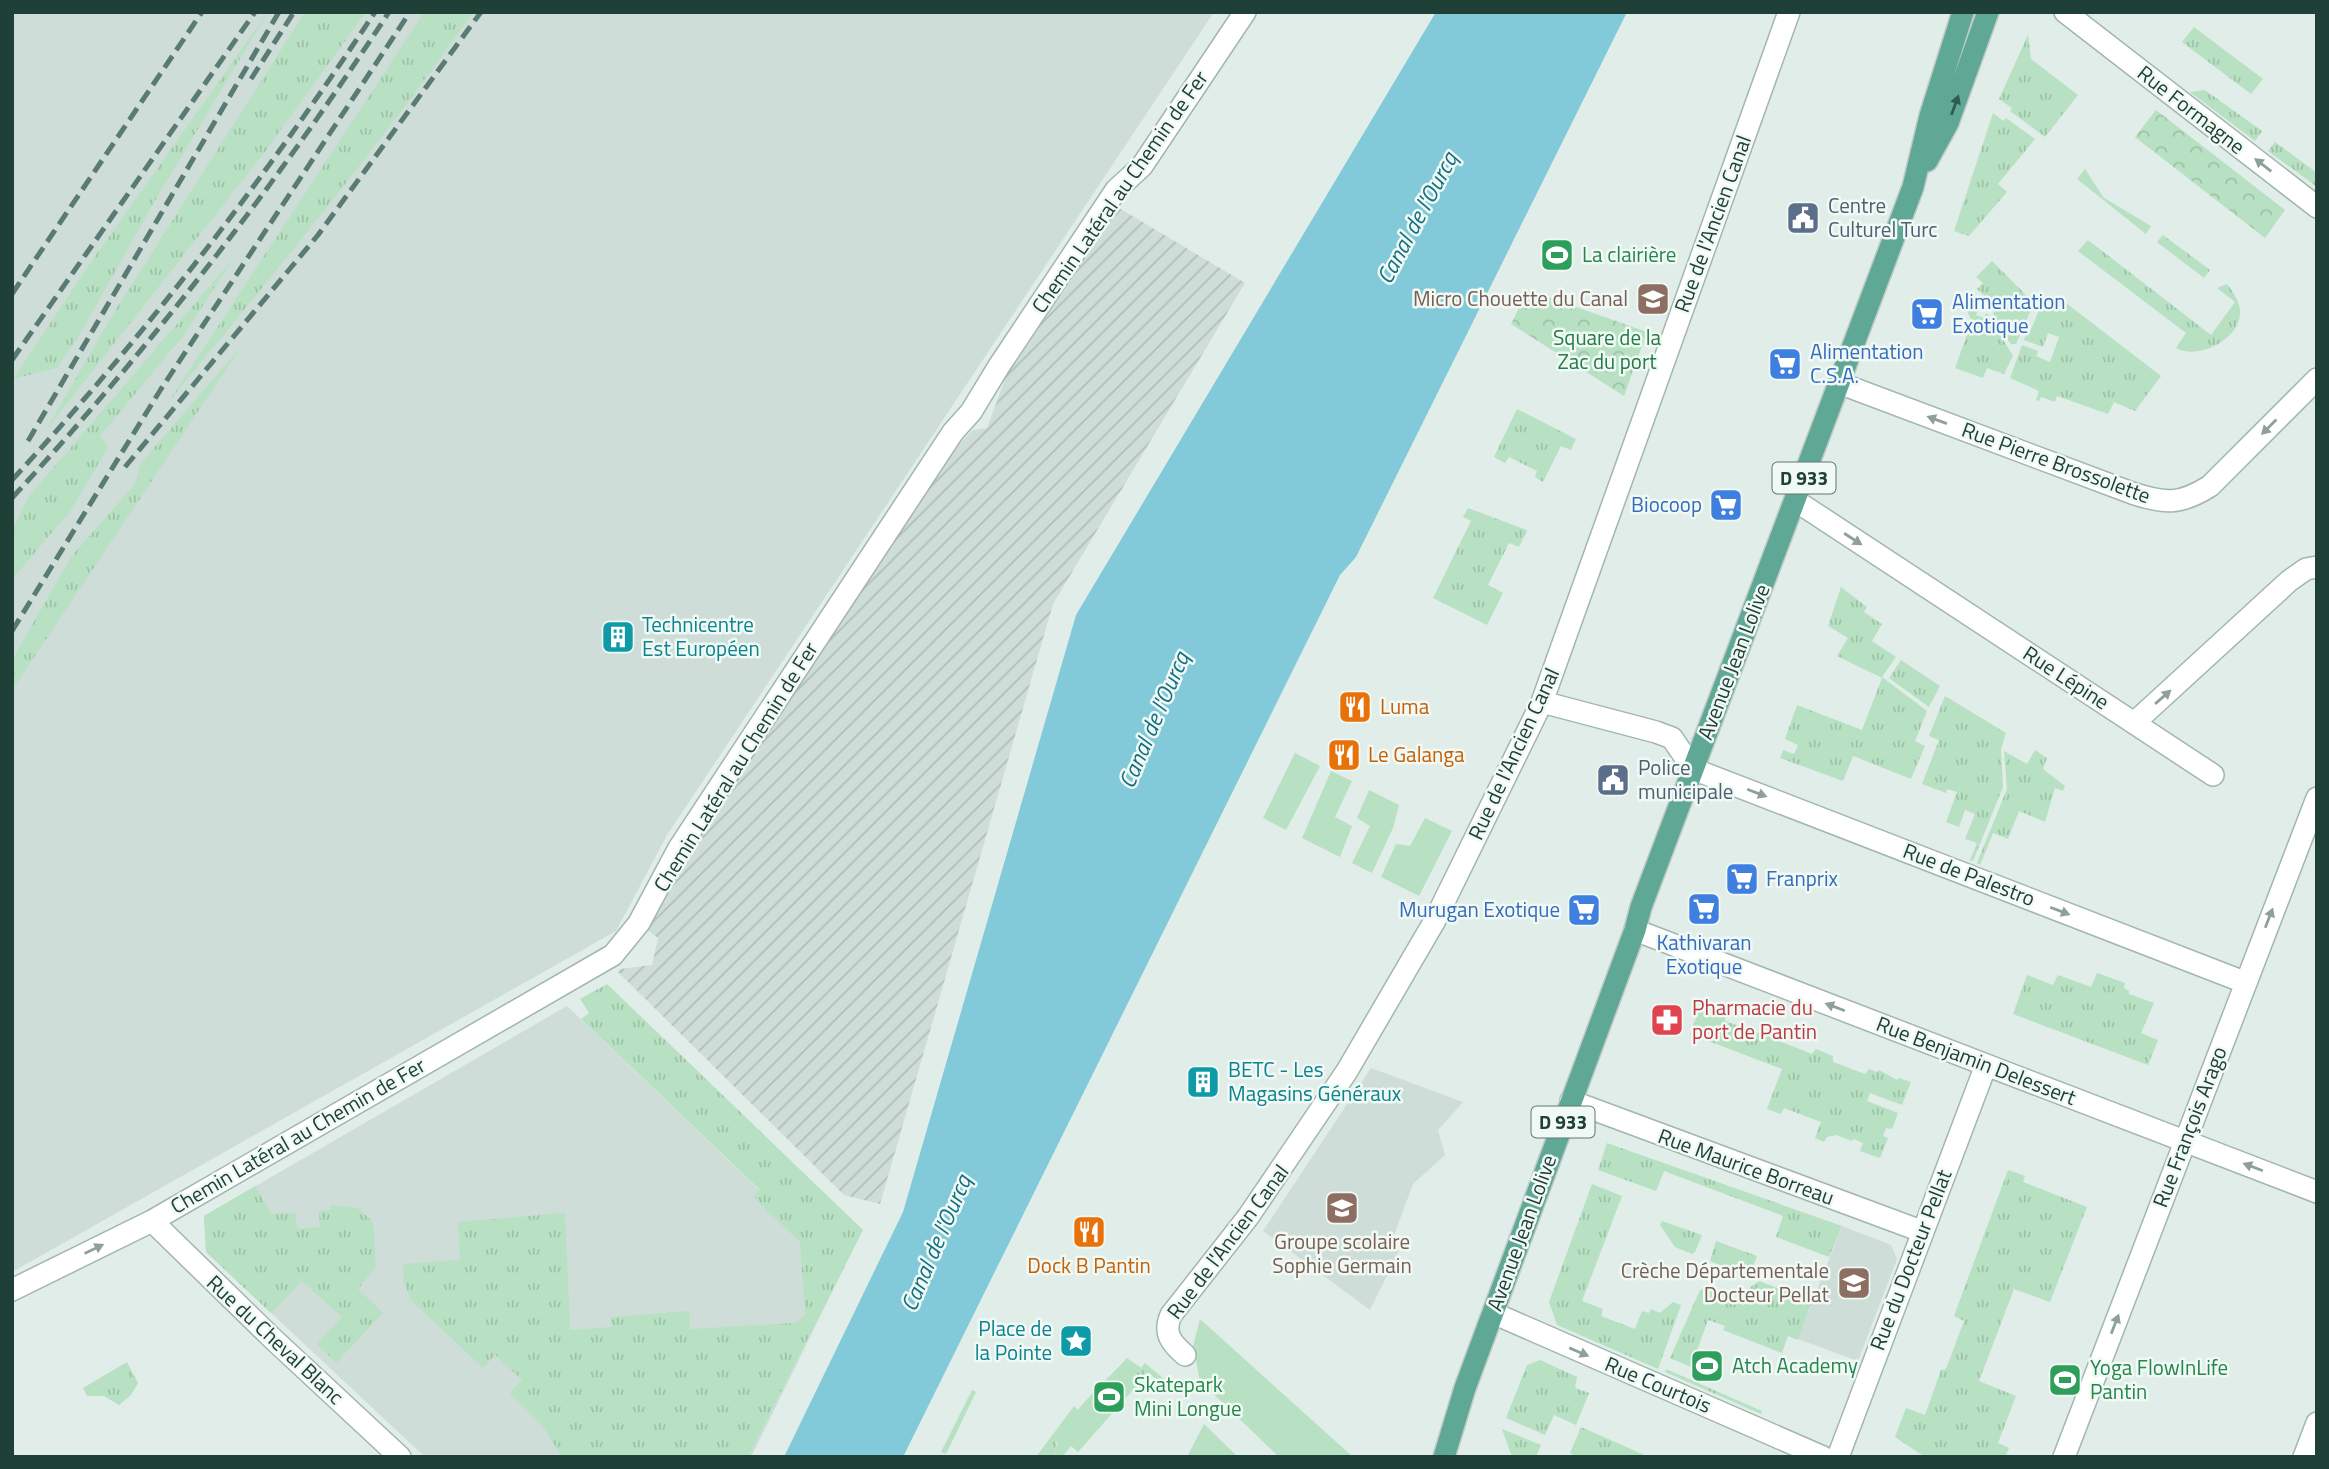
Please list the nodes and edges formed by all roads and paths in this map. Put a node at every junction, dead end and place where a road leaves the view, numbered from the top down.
1 (1245, 12) edge
2 (1789, 12) edge
3 (1964, 12) edge
4 (1988, 12) edge
5 (2065, 12) edge
6 (1913, 187) junction
7 (2317, 207) edge
8 (2317, 379) edge
9 (1839, 383) junction
10 (1796, 501) junction
11 (2317, 567) edge
12 (1542, 702) junction
13 (2134, 723) junction
14 (1693, 769) junction
15 (2213, 775) dead end
16 (2317, 799) edge
17 (1635, 930) junction
18 (2244, 982) junction
19 (1986, 1065) junction
20 (1571, 1101) junction
21 (2185, 1141) junction
22 (2317, 1192) edge
23 (152, 1221) junction
24 (1921, 1231) junction
25 (12, 1290) edge
26 (1493, 1313) junction
27 (1185, 1355) dead end
28 (1465, 1388) junction
29 (2317, 1423) edge
30 (400, 1457) edge
31 (1433, 1457) edge
32 (1444, 1457) edge
33 (1823, 1457) edge
34 (1838, 1457) edge
35 (2064, 1457) edge
36 (2304, 1457) edge

1 - 23 street, Chemin Latéral au Chemin de Fer
2 - 12 street, Rue de l'Ancien Canal
3 - 6 main road, Avenue Jean Lolive / D 933
6 -> 4 main road, D 933
7 -> 5 street, Rue Formagne
6 - 9 main road, Avenue Jean Lolive / D 933
8 -> 9 street, Rue Pierre Brossolette
9 - 10 main road, Avenue Jean Lolive / D 933
10 -> 13 street, Rue Lépine
10 - 14 main road, Avenue Jean Lolive / D 933
13 -> 11 street
12 - 14 street
12 - 27 street, Rue de l'Ancien Canal
13 - 15 street, Rue Lépine
14 - 17 main road, Avenue Jean Lolive / D 933
14 -> 18 street, Rue de Palestro
18 -> 16 street, Rue François Arago
19 -> 17 street, Rue Benjamin Delessert
17 - 20 main road, Avenue Jean Lolive / D 933
18 - 21 street, Rue François Arago
19 - 21 street, Rue Benjamin Delessert
19 - 24 street, Rue du Docteur Pellat
20 - 24 street, Rue Maurice Borreau
20 - 26 main road, Avenue Jean Lolive / D 933
22 -> 21 street, Rue Benjamin Delessert
35 -> 21 street, Rue François Arago
25 -> 23 street, Chemin Latéral au Chemin de Fer
23 - 30 street, Rue du Cheval Blanc
24 - 34 street, Rue du Docteur Pellat
26 - 28 main road, Avenue Jean Lolive / D 933
26 -> 33 street, Rue Courtois
28 - 31 main road, Avenue Jean Lolive / D 933
28 - 32 main road, Avenue Jean Lolive / D 933
29 - 36 street

